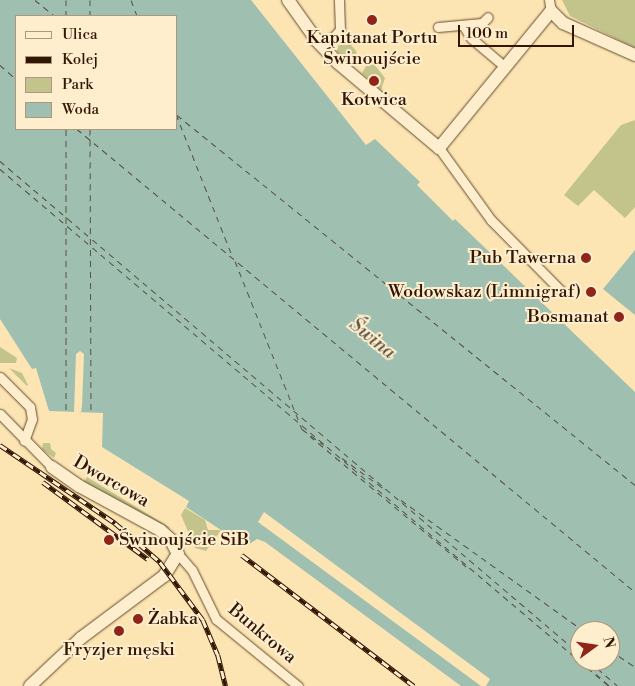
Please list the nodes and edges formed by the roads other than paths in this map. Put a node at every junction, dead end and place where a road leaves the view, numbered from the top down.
1 (288, 0) edge
2 (339, 0) edge
3 (550, 5) edge
4 (488, 17) dead end
5 (463, 25) junction
6 (438, 27) dead end
7 (323, 48) junction
8 (635, 55) edge
9 (504, 66) junction
10 (438, 148) junction
11 (561, 291) dead end
12 (0, 376) edge
13 (0, 414) edge
14 (24, 441) junction
15 (52, 467) joint
16 (178, 554) junction
17 (30, 686) edge
18 (298, 686) edge

1 - 7 street
2 - 7 street
3 - 8 street
3 - 9 street
4 - 5 street
5 - 6 street
5 - 9 street
7 - 10 street
9 - 10 street
10 - 11 street
12 - 14 street
13 - 14 street, Dworcowa
14 - 15 street, Dworcowa
15 - 16 street, Dworcowa
16 - 17 street
16 - 18 street, Bunkrowa

